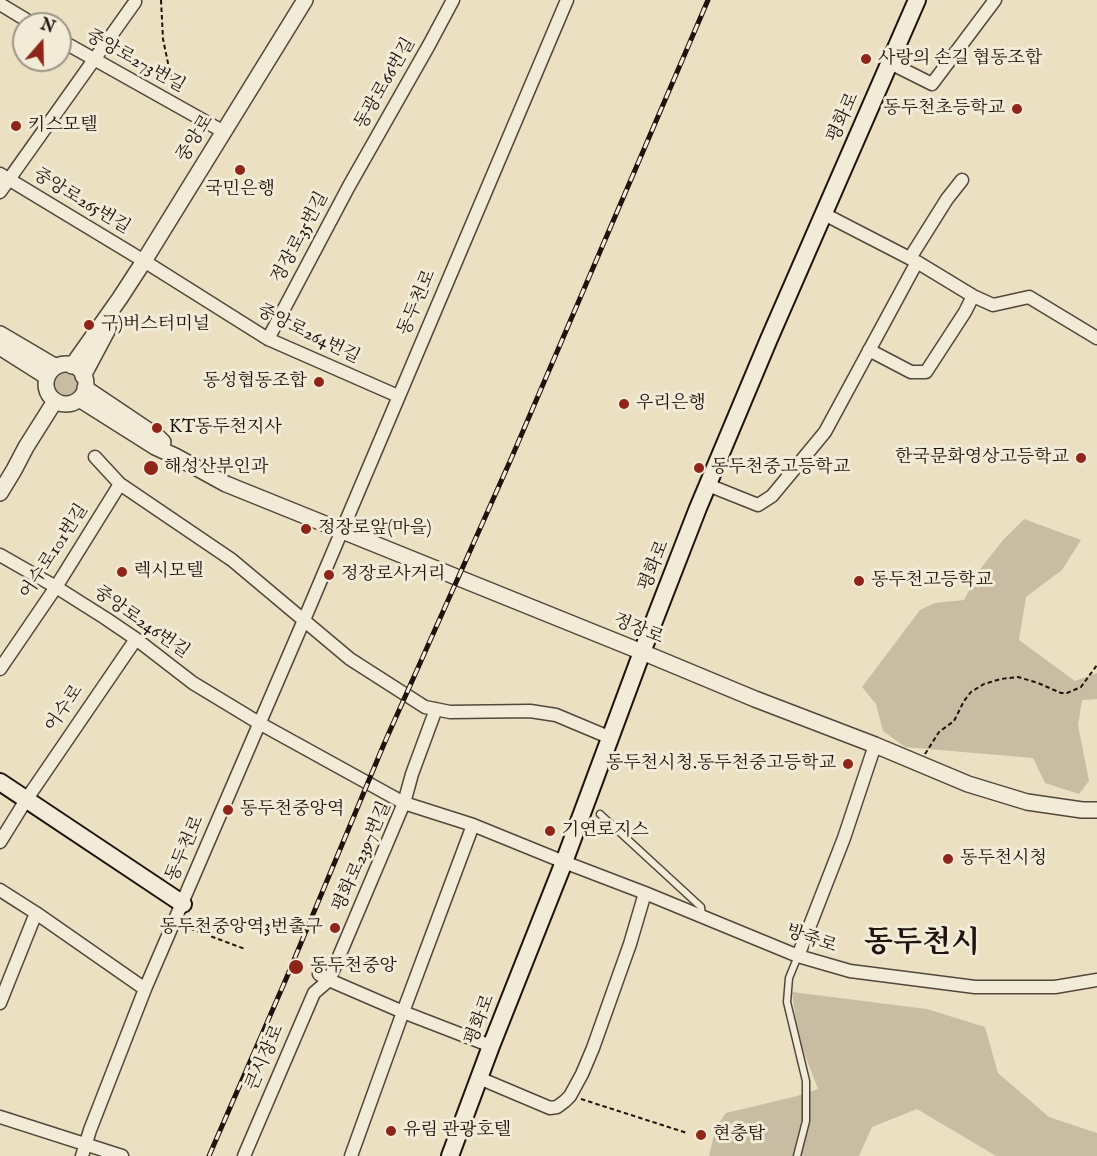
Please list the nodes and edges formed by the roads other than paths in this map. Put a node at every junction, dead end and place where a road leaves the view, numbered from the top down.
1 (305, 0) edge
2 (453, 0) edge
3 (567, 0) edge
4 (917, 0) edge
5 (995, 0) edge
6 (135, 1) edge
7 (0, 4) edge
8 (13, 12) edge
9 (72, 47) edge
10 (94, 60) junction
11 (890, 63) junction
12 (224, 132) junction
13 (5, 176) edge
14 (962, 180) dead end
15 (349, 186) joint
16 (0, 192) edge
17 (824, 214) junction
18 (913, 260) junction
19 (144, 261) junction
20 (973, 296) junction
21 (0, 334) edge
22 (1097, 338) edge
23 (268, 339) junction
24 (0, 346) edge
25 (870, 350) junction
26 (52, 372) junction
27 (74, 389) junction
28 (398, 396) junction
29 (95, 457) dead end
30 (120, 484) junction
31 (708, 485) junction
32 (0, 493) edge
33 (342, 530) junction
34 (0, 555) edge
35 (56, 587) junction
36 (304, 620) junction
37 (136, 639) junction
38 (642, 651) junction
39 (0, 669) edge
40 (436, 709) junction
41 (259, 723) junction
42 (611, 738) junction
43 (874, 745) junction
44 (0, 782) edge
45 (26, 800) junction
46 (404, 803) junction
47 (1097, 810) edge
48 (600, 814) dead end
49 (473, 825) junction
50 (0, 842) edge
51 (564, 862) junction
52 (0, 890) edge
53 (645, 893) junction
54 (183, 904) junction
55 (36, 913) junction
56 (702, 917) junction
57 (798, 956) junction
58 (324, 977) junction
59 (1097, 980) edge
60 (145, 989) junction
61 (0, 1003) edge
62 (403, 1012) junction
63 (491, 1046) junction
64 (479, 1078) junction
65 (0, 1117) edge
66 (83, 1151) edge
67 (122, 1156) edge
68 (244, 1156) edge
69 (351, 1156) edge
70 (450, 1156) edge
71 (797, 1156) edge

1 - 12 street, 중앙로
2 - 15 street, 동광로66번길
3 - 28 street, 동두천로
4 - 11 main road, 평화로
5 - 11 street
6 - 10 street
7 - 8 street
9 - 10 street, 중앙로273번길
10 - 12 street, 중앙로273번길
10 - 13 street
11 - 17 main road, 평화로
12 - 19 street, 중앙로
13 - 16 street
13 - 19 street, 중앙로265번길
14 - 18 street
15 - 23 street, 정장로35번길
17 - 18 street
17 - 31 main road, 평화로
18 - 20 street
18 - 25 street
19 - 23 street, 중앙로264번길
19 - 27 street, 중앙로
20 - 22 street
20 - 25 street
21 - 26 street
23 - 28 street, 중앙로264번길
24 - 26 street
25 - 31 street
26 - 27 street
26 - 27 street
27 - 32 street, 중앙로
27 - 33 street, 정장로
28 - 33 street, 동두천로
29 - 30 street
30 - 35 street, 어수로101번길
30 - 36 street
31 - 38 main road, 평화로
33 - 36 street, 동두천로
33 - 38 street, 정장로
34 - 35 street, 중앙로246번길
35 - 37 street, 중앙로246번길
35 - 39 street, 어수로101번길
36 - 40 street
36 - 41 street, 동두천로
37 - 41 street, 중앙로246번길
37 - 45 street, 어수로
38 - 42 main road, 평화로
38 - 43 street, 정장로
40 - 42 street
40 - 46 street
41 - 46 street
41 - 54 street, 동두천로
42 - 51 main road, 평화로
43 - 47 street, 정장로
43 - 57 street
44 - 45 main road
45 - 50 street, 어수로
45 - 54 main road
46 - 49 street, 평화로2397번길
46 - 58 street, 평화로2397번길
48 - 56 lane
49 - 51 street, 평화로2397번길
49 - 62 street
51 - 53 street, 방죽로
51 - 63 main road, 평화로
52 - 55 street
53 - 56 street, 방죽로
53 - 64 street
54 - 60 street, 동두천로
55 - 60 street
55 - 61 street
56 - 57 street, 방죽로
57 - 59 street, 방죽로
57 - 71 lane
58 - 62 street
58 - 68 street, 큰시장로
60 - 66 street, 동두천로
62 - 63 street
62 - 69 street
63 - 64 main road, 평화로
64 - 70 main road, 평화로
65 - 66 street
66 - 67 street

